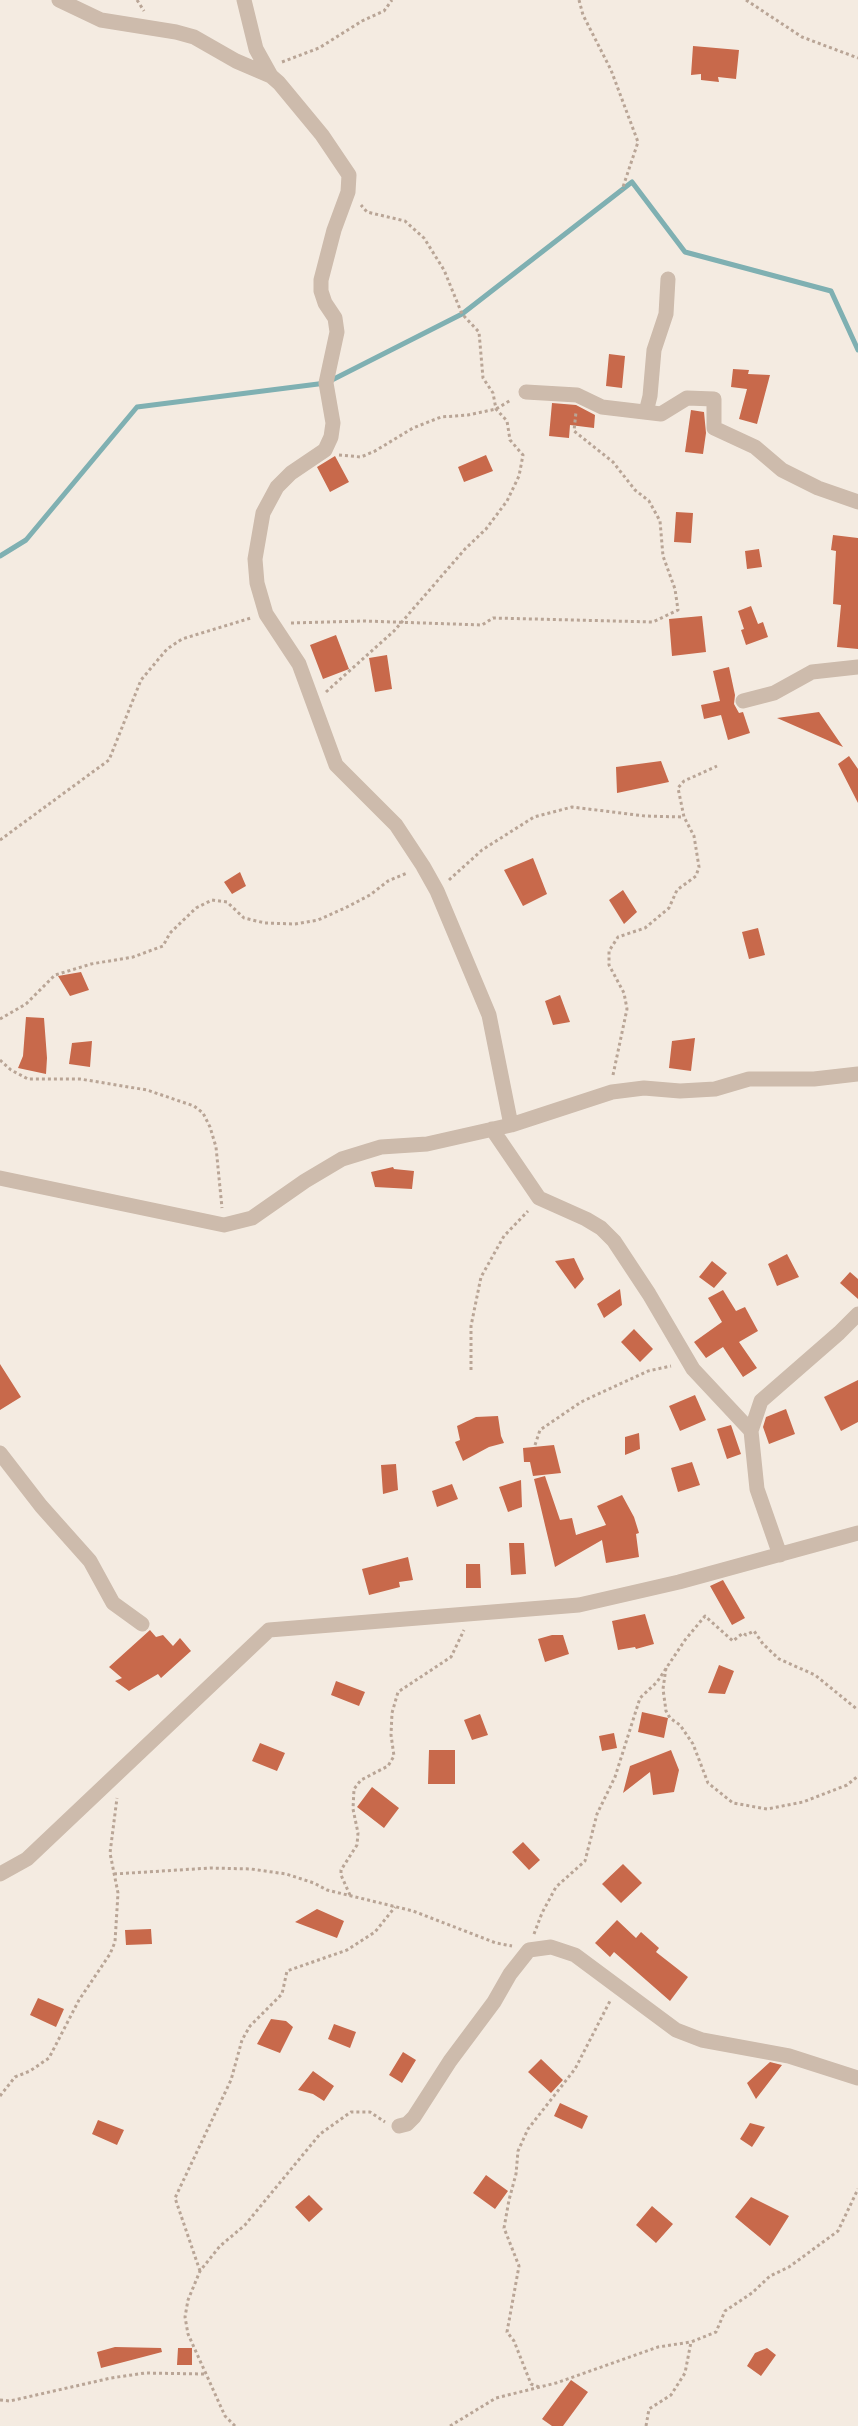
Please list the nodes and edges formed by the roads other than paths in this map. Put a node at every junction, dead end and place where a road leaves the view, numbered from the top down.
1 (59, 0) edge
2 (244, 0) edge
3 (268, 72) junction
4 (668, 279) dead end
5 (526, 392) road end
6 (646, 412) junction
7 (858, 502) edge
8 (858, 667) edge
9 (743, 701) dead end
10 (858, 1074) edge
11 (511, 1125) junction
12 (492, 1129) junction
13 (0, 1178) edge
14 (858, 1314) edge
15 (751, 1431) junction
16 (0, 1453) edge
17 (858, 1533) edge
18 (780, 1555) junction
19 (142, 1624) dead end
20 (0, 1874) edge
21 (858, 2078) edge
22 (399, 2127) road end

1 - 3 street
2 - 3 street
3 - 11 street
4 - 6 street
5 - 6 street
6 - 7 street
8 - 9 street
10 - 11 street
11 - 12 street
12 - 13 street
12 - 15 street
14 - 15 street
15 - 18 street
16 - 19 street
17 - 18 street
18 - 20 street
21 - 22 street

